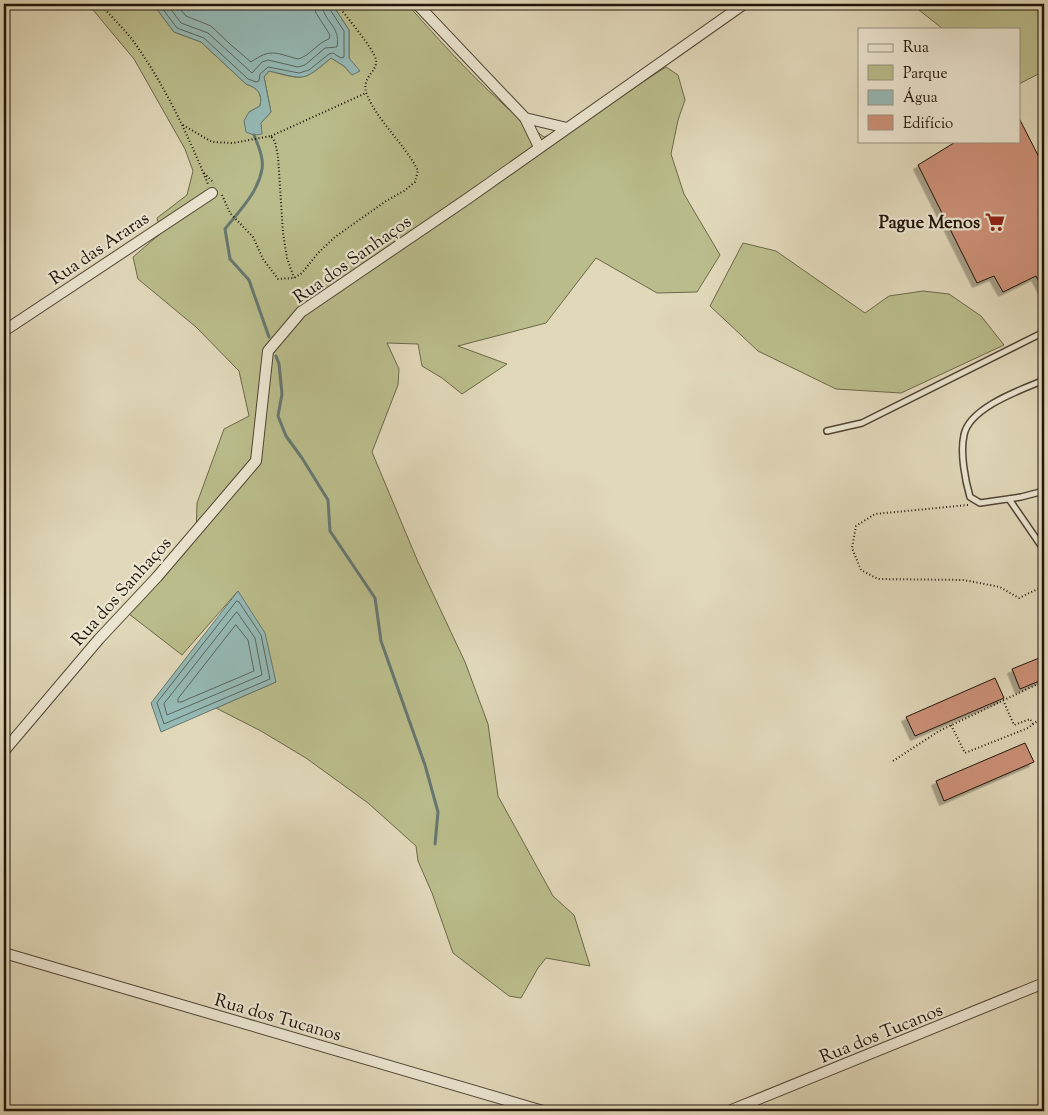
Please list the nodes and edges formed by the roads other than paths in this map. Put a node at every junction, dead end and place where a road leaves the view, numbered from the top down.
1 (417, 4) edge
2 (744, 4) edge
3 (525, 118) junction
4 (567, 128) junction
5 (539, 147) junction
6 (212, 193) road end
7 (4, 331) edge
8 (1044, 332) edge
9 (1044, 382) edge
10 (826, 432) dead end
11 (1044, 491) edge
12 (1008, 499) junction
13 (1044, 550) edge
14 (4, 751) edge
15 (4, 953) edge
16 (1044, 983) edge
17 (543, 1111) edge
18 (730, 1111) edge

1 - 3 street
2 - 4 street, Rua dos Sanhaços
3 - 4 street
3 - 5 street
4 - 5 street, Rua dos Sanhaços
5 - 14 street, Rua dos Sanhaços
6 - 7 street, Rua das Araras
8 - 10 lane
9 - 12 lane
11 - 12 lane
12 - 13 lane
15 - 17 street, Rua dos Tucanos
16 - 18 street, Rua dos Tucanos

